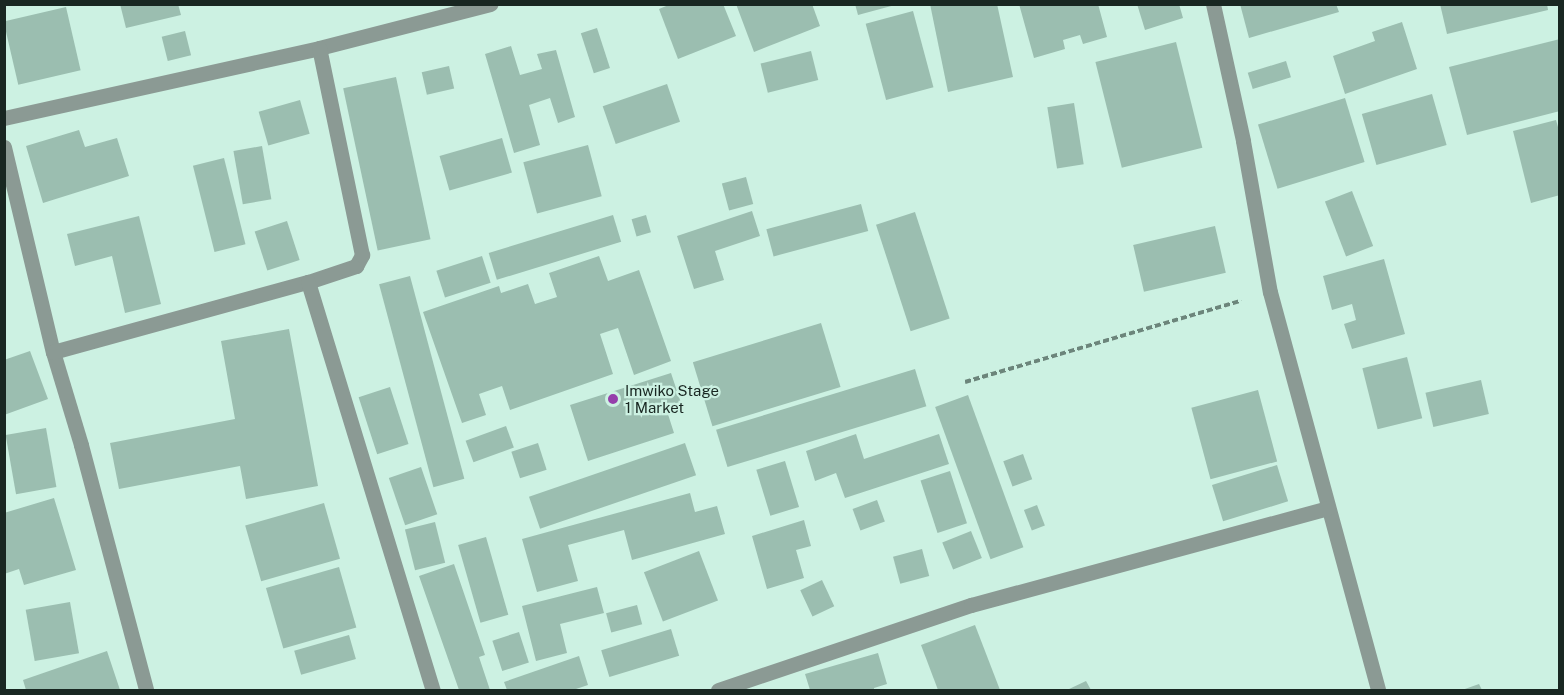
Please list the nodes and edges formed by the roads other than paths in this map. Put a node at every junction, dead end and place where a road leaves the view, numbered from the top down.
1 (490, 4) edge
2 (1213, 4) edge
3 (319, 48) junction
4 (4, 117) edge
5 (4, 147) edge
6 (308, 282) junction
7 (53, 352) junction
8 (1328, 508) junction
9 (147, 690) edge
10 (433, 690) edge
11 (718, 690) edge
12 (1378, 690) edge

1 - 3 street
2 - 8 street
3 - 4 street
3 - 6 street
5 - 7 street
6 - 7 street
6 - 10 street
7 - 9 street
8 - 11 street
8 - 12 street

